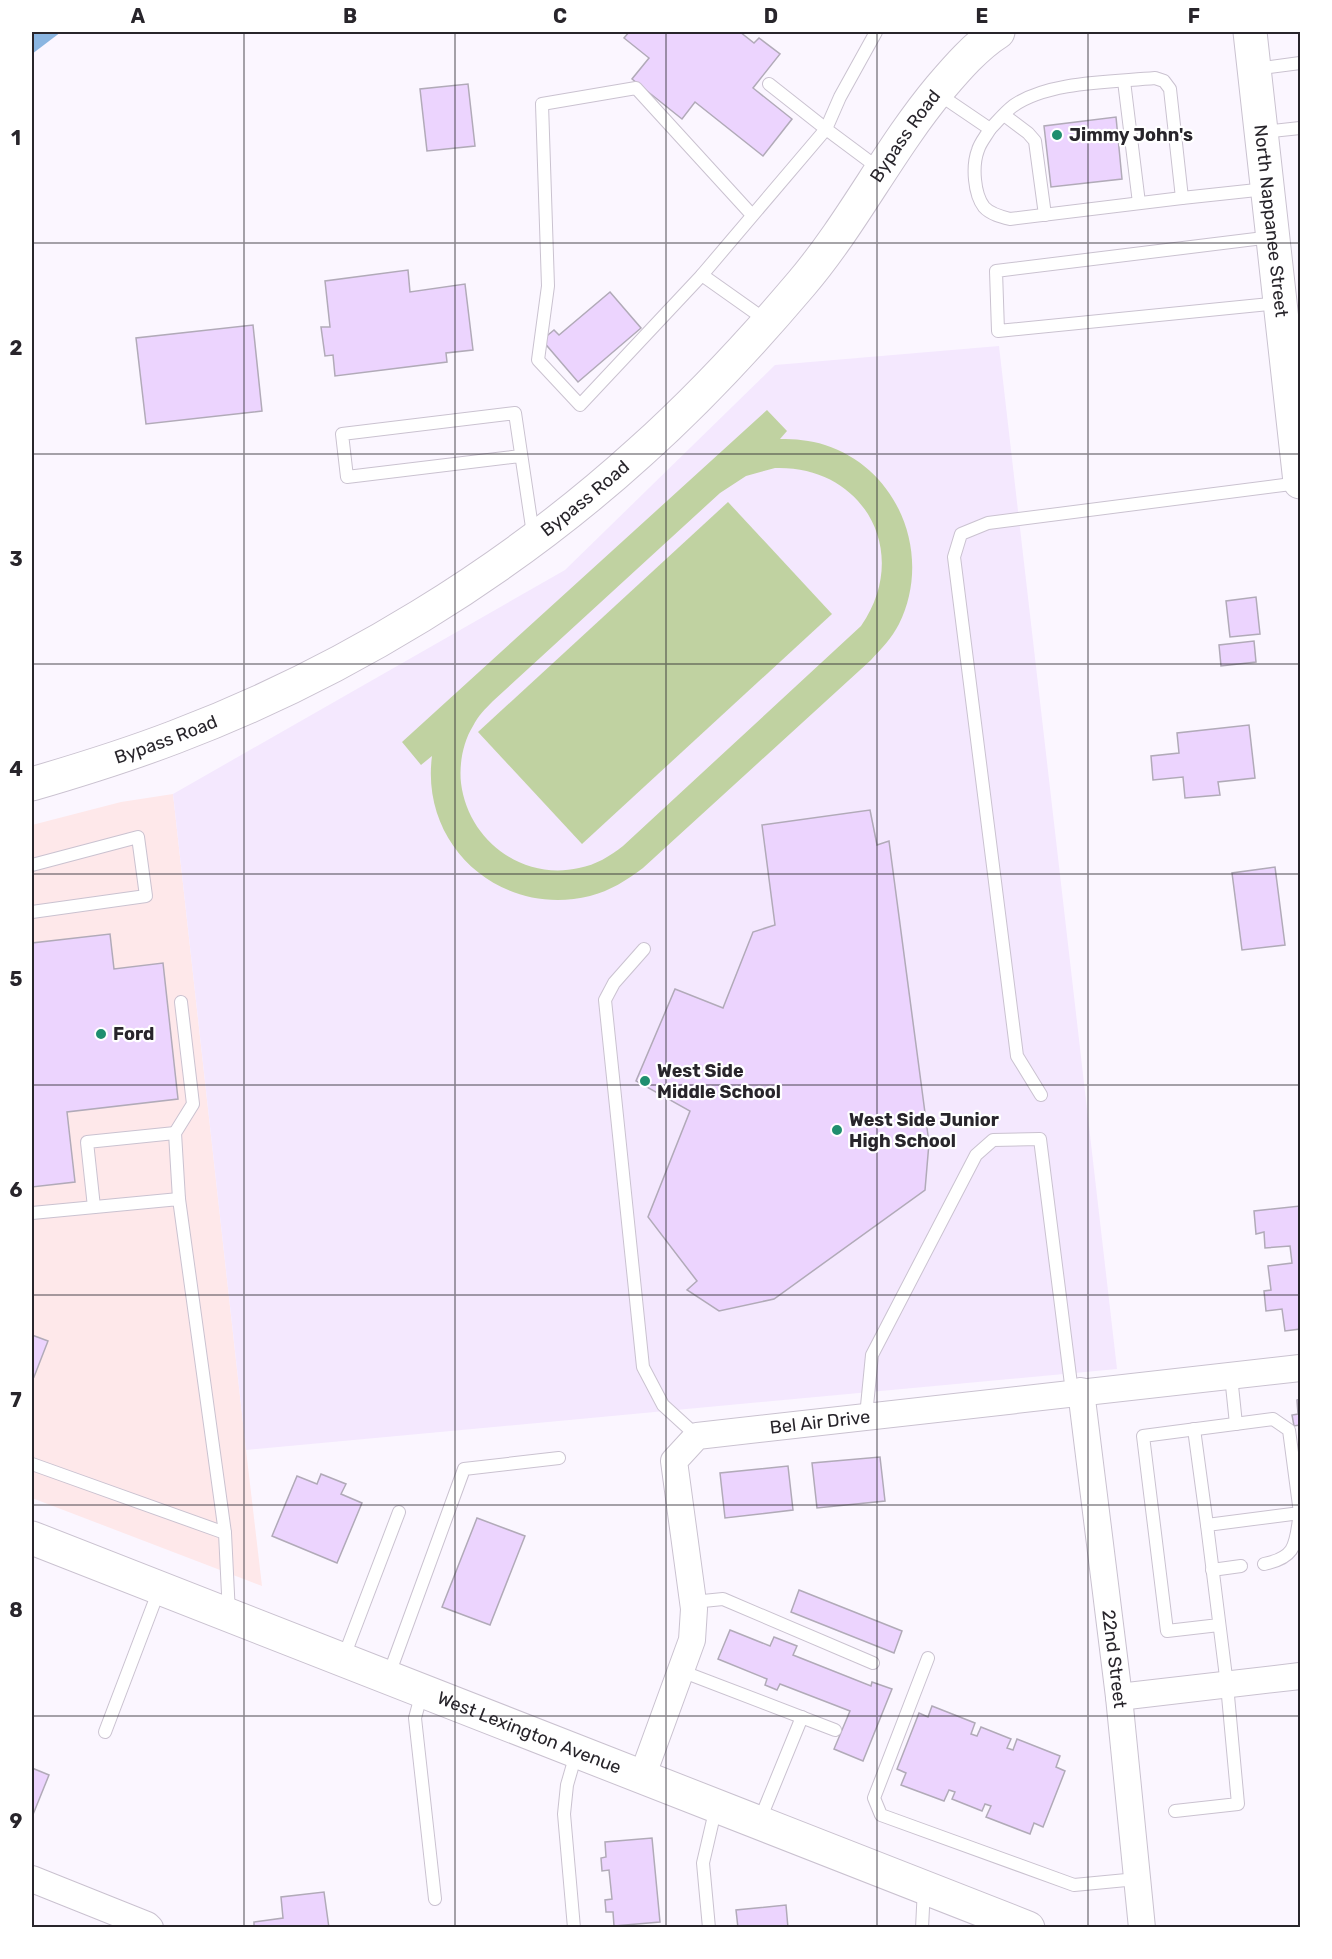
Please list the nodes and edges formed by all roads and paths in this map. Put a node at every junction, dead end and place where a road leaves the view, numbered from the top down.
1 (876, 32) edge
2 (998, 32) edge
3 (1250, 32) edge
4 (1300, 63) edge
5 (1254, 69) junction
6 (1124, 81) junction
7 (769, 84) dead end
8 (936, 93) junction
9 (1004, 115) junction
10 (1300, 128) edge
11 (825, 129) junction
12 (990, 129) junction
13 (1262, 132) junction
14 (881, 170) junction
15 (1268, 189) junction
16 (1182, 198) junction
17 (1138, 203) junction
18 (752, 215) junction
19 (1045, 215) junction
20 (1273, 237) junction
21 (702, 275) junction
22 (1280, 303) junction
23 (768, 322) junction
24 (1297, 414) edge
25 (520, 456) junction
26 (1300, 482) edge
27 (534, 538) junction
28 (32, 784) edge
29 (32, 865) edge
30 (32, 912) edge
31 (644, 950) dead end
32 (182, 1002) dead end
33 (1041, 1095) dead end
34 (175, 1133) junction
35 (179, 1199) junction
36 (94, 1207) junction
37 (32, 1213) edge
38 (1300, 1368) edge
39 (1231, 1376) junction
40 (1076, 1392) junction
41 (866, 1416) junction
42 (1236, 1424) junction
43 (1194, 1428) junction
44 (697, 1436) junction
45 (559, 1458) dead end
46 (32, 1464) edge
47 (399, 1512) dead end
48 (1300, 1513) edge
49 (1207, 1525) junction
50 (225, 1533) junction
51 (32, 1539) edge
52 (1264, 1564) dead end
53 (1241, 1566) dead end
54 (1212, 1570) junction
55 (159, 1588) junction
56 (693, 1602) junction
57 (230, 1616) junction
58 (1219, 1625) junction
59 (928, 1658) dead end
60 (343, 1660) junction
61 (873, 1663) dead end
62 (681, 1671) junction
63 (1300, 1676) edge
64 (387, 1677) junction
65 (1227, 1684) junction
66 (422, 1691) junction
67 (1119, 1697) junction
68 (802, 1717) junction
69 (835, 1730) dead end
70 (105, 1732) dead end
71 (577, 1751) junction
72 (642, 1777) junction
73 (716, 1806) junction
74 (1175, 1811) dead end
75 (759, 1822) junction
76 (1137, 1878) junction
77 (32, 1879) edge
78 (924, 1887) junction
79 (435, 1899) dead end
80 (150, 1928) edge
81 (574, 1928) edge
82 (709, 1928) edge
83 (922, 1928) edge
84 (1028, 1928) edge
85 (1142, 1928) edge

1 - 11 lane
2 - 8 main road, Bypass Road
3 - 5 main road, North Nappanee Street
4 - 5 lane
5 - 13 main road, North Nappanee Street
6 - 9 lane
6 - 16 lane
6 - 17 lane
7 - 11 lane
8 - 12 lane
8 - 14 main road, Bypass Road
9 - 12 lane
9 - 19 lane
10 - 13 lane
11 - 14 lane
11 - 18 lane
12 - 19 lane
13 - 15 main road, North Nappanee Street
14 - 23 main road, Bypass Road
15 - 16 lane
15 - 20 main road, North Nappanee Street
16 - 17 lane
17 - 19 lane
18 - 21 lane
18 - 21 lane
20 - 22 main road, North Nappanee Street
20 - 22 lane
21 - 23 lane
22 - 24 main road, North Nappanee Street
23 - 27 main road, Bypass Road
24 - 26 main road, North Nappanee Street
25 - 25 lane
25 - 27 lane
26 - 33 lane
27 - 28 main road, Bypass Road
29 - 30 lane
31 - 44 lane
32 - 34 lane
34 - 35 lane
34 - 36 lane
35 - 36 lane
35 - 50 lane
36 - 37 lane
38 - 39 street, Bel Air Drive
39 - 40 street, Bel Air Drive
39 - 42 lane
40 - 41 street, Bel Air Drive
40 - 41 lane
40 - 67 street, 22nd Street
41 - 44 street, Bel Air Drive
42 - 43 lane
42 - 48 lane
43 - 49 lane
43 - 58 lane
44 - 56 street
45 - 64 lane
46 - 50 lane
47 - 60 lane
48 - 49 lane
48 - 52 lane
49 - 54 lane
50 - 57 lane
51 - 55 main road, West Lexington Avenue
53 - 54 lane
54 - 58 lane
55 - 57 main road, West Lexington Avenue
55 - 70 lane
56 - 61 lane
56 - 62 street
57 - 60 main road, West Lexington Avenue
58 - 65 lane
59 - 76 lane
60 - 64 main road, West Lexington Avenue
62 - 68 lane
62 - 72 street
63 - 65 street
64 - 66 main road, West Lexington Avenue
65 - 67 street
65 - 74 lane
66 - 71 main road, West Lexington Avenue
66 - 79 lane
67 - 76 street, 22nd Street
68 - 69 lane
68 - 75 lane
71 - 72 main road, West Lexington Avenue
71 - 81 lane
72 - 73 main road, West Lexington Avenue
73 - 75 main road, West Lexington Avenue
73 - 82 lane
75 - 78 main road, West Lexington Avenue
76 - 85 street, 22nd Street
77 - 80 street
78 - 83 lane
78 - 84 main road, West Lexington Avenue

